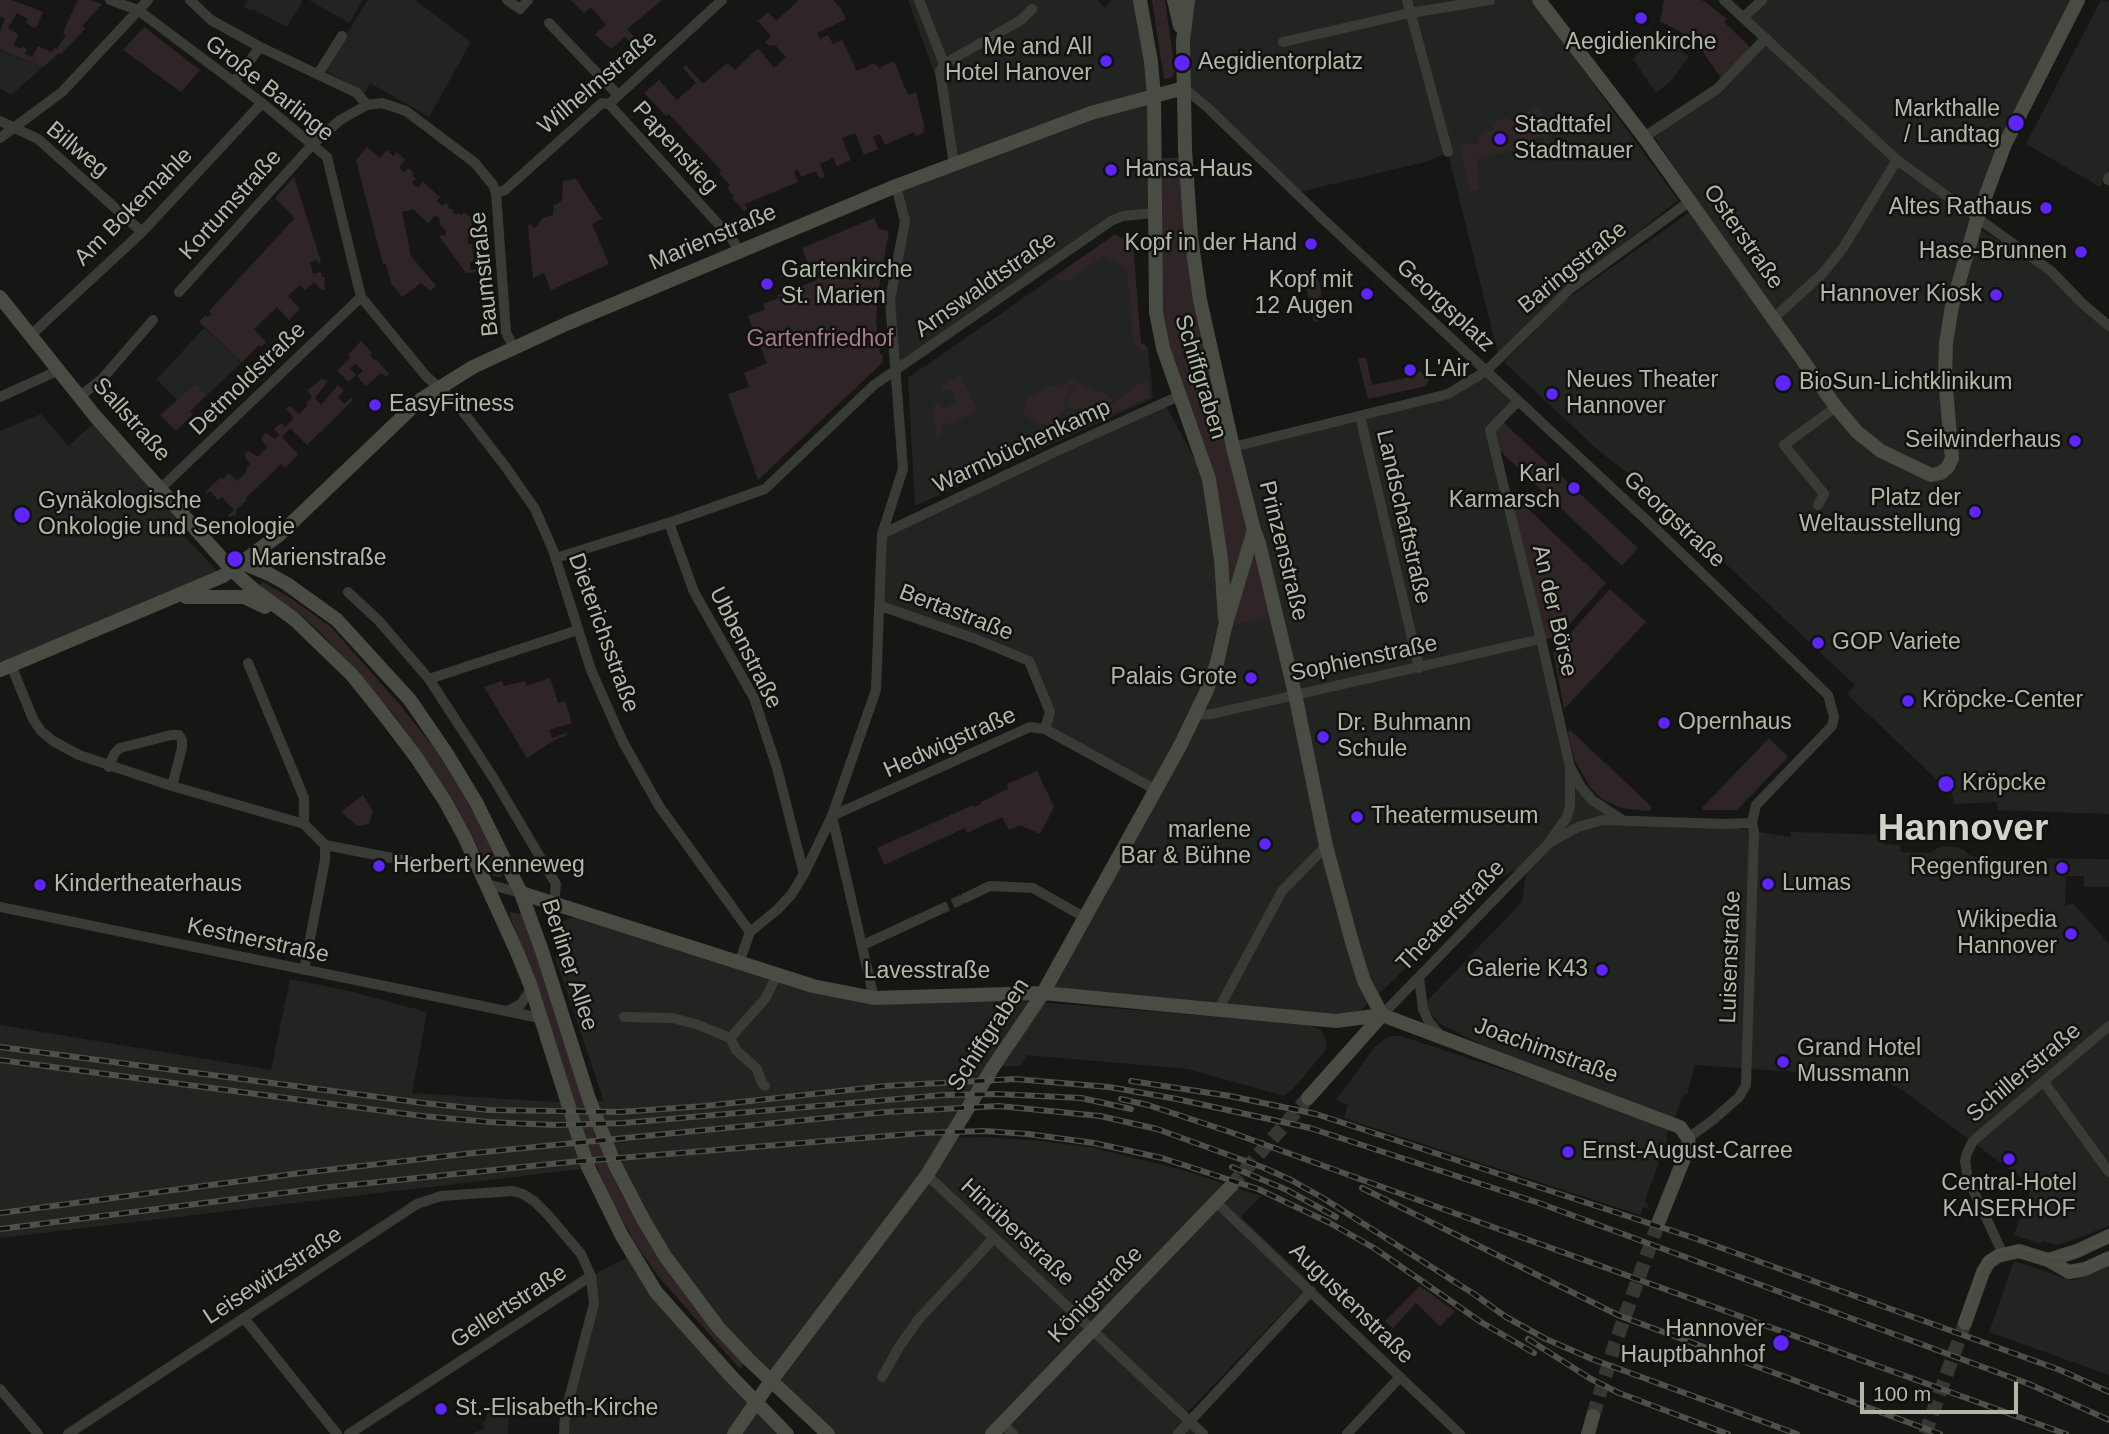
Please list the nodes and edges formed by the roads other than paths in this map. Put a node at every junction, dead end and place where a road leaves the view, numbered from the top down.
1 (110, 0) edge
2 (148, 0) edge
3 (190, 0) edge
4 (507, 0) edge
5 (528, 0) edge
6 (722, 0) edge
7 (919, 0) edge
8 (1140, 0) edge
9 (1174, 0) edge
10 (1188, 0) edge
11 (1406, 0) edge
12 (1490, 0) edge
13 (1539, 0) edge
14 (1724, 0) edge
15 (1762, 0) edge
16 (2078, 0) edge
17 (1032, 9) dead end
18 (138, 10) junction
19 (1410, 13) junction
20 (1744, 17) junction
21 (549, 23) dead end
22 (342, 36) dead end
23 (1766, 38) junction
24 (1183, 41) junction
25 (1283, 42) dead end
26 (260, 47) junction
27 (944, 64) junction
28 (318, 74) junction
29 (234, 82) junction
30 (1184, 88) junction
31 (618, 96) junction
32 (1154, 96) junction
33 (262, 103) junction
34 (609, 104) junction
35 (367, 105) junction
36 (0, 121) edge
37 (16, 128) junction
38 (1644, 137) junction
39 (0, 138) edge
40 (312, 145) junction
41 (1448, 152) dead end
42 (1897, 160) junction
43 (954, 165) junction
44 (896, 186) junction
45 (496, 193) junction
46 (1690, 201) junction
47 (1154, 213) junction
48 (1977, 219) junction
49 (142, 232) junction
50 (739, 251) junction
51 (179, 292) dead end
52 (0, 297) edge
53 (361, 297) junction
54 (1773, 319) junction
55 (153, 320) dead end
56 (2109, 326) edge
57 (31, 335) junction
58 (513, 347) junction
59 (59, 370) junction
60 (1486, 371) junction
61 (895, 372) junction
62 (436, 388) junction
63 (1179, 396) junction
64 (0, 397) edge
65 (79, 397) junction
66 (1518, 401) junction
67 (1836, 407) junction
68 (1360, 416) junction
69 (1233, 447) junction
70 (161, 488) junction
71 (1818, 505) dead end
72 (669, 523) junction
73 (1254, 530) junction
74 (882, 534) junction
75 (555, 558) junction
76 (238, 566) junction
77 (348, 592) dead end
78 (178, 597) junction
79 (881, 606) junction
80 (1225, 627) junction
81 (578, 631) junction
82 (309, 633) junction
83 (1541, 639) junction
84 (248, 663) dead end
85 (1419, 667) junction
86 (6, 668) edge
87 (429, 680) junction
88 (1295, 694) junction
89 (1195, 715) junction
90 (1045, 729) junction
91 (109, 767) junction
92 (1570, 767) junction
93 (172, 786) junction
94 (1156, 790) junction
95 (832, 816) junction
96 (1621, 819) junction
97 (1752, 822) junction
98 (304, 824) junction
99 (1548, 844) junction
100 (325, 845) junction
101 (1326, 846) junction
102 (418, 863) dead end
103 (804, 874) junction
104 (487, 884) junction
105 (521, 893) junction
106 (965, 898) tunnel mouth
107 (554, 903) junction
108 (0, 907) edge
109 (939, 910) tunnel mouth
110 (1084, 917) junction
111 (750, 932) junction
112 (863, 945) junction
113 (739, 963) junction
114 (304, 970) junction
115 (777, 975) junction
116 (1419, 977) junction
117 (531, 989) junction
118 (1043, 993) junction
119 (874, 998) junction
120 (1219, 1010) junction
121 (508, 1011) junction
122 (1382, 1015) junction
123 (624, 1017) dead end
124 (540, 1018) junction
125 (2109, 1026) edge
126 (730, 1038) junction
127 (1443, 1038) junction
128 (2044, 1082) junction
129 (765, 1086) dead end
130 (1308, 1098) tunnel mouth
131 (1688, 1138) junction
132 (2109, 1172) edge
133 (927, 1175) junction
134 (1231, 1186) tunnel mouth
135 (513, 1191) joint
136 (1216, 1202) junction
137 (1659, 1221) tunnel mouth
138 (2109, 1236) edge
139 (993, 1239) junction
140 (2003, 1254) junction
141 (2109, 1258) edge
142 (2048, 1260) junction
143 (591, 1276) junction
144 (1311, 1291) junction
145 (244, 1318) junction
146 (1965, 1323) tunnel mouth
147 (1094, 1331) junction
148 (882, 1377) dead end
149 (1400, 1377) junction
150 (771, 1381) junction
151 (1, 1393) edge
152 (756, 1403) junction
153 (1592, 1416) tunnel mouth
154 (1189, 1422) junction
155 (1002, 1431) edge
156 (38, 1434) edge
157 (68, 1434) edge
158 (337, 1434) edge
159 (349, 1434) edge
160 (564, 1434) edge
161 (734, 1434) edge
162 (787, 1434) edge
163 (828, 1434) edge
164 (1178, 1434) edge
165 (1203, 1434) edge
166 (1346, 1434) edge
167 (1460, 1434) edge
168 (1588, 1434) edge

1 - 18 street, Große Barlinge
2 - 18 street
3 - 26 street, Baumstraße
4 - 5 street
6 - 31 street, Wilhelmstraße
7 - 27 street
8 - 32 main road
9 - 24 main road
10 - 24 main road
11 - 19 street
12 - 19 street
13 - 38 main road, Osterstraße
14 - 20 street
15 - 20 street
16 - 48 main road
17 - 27 street
18 - 29 street, Große Barlinge
18 - 37 street
19 - 25 street
19 - 41 street
20 - 23 street
21 - 31 street, Papenstieg
22 - 28 street
23 - 38 street
23 - 42 street
24 - 30 main road
26 - 28 street, Baumstraße
26 - 29 street
27 - 43 street
28 - 35 street, Baumstraße
29 - 33 street, Große Barlinge
30 - 32 main road
30 - 60 street, Georgsplatz
30 - 69 main road, Prinzenstraße
31 - 34 street, Wilhelmstraße
32 - 43 main road, Marienstraße
32 - 47 main road, Schiffgraben
33 - 40 street, Große Barlinge
33 - 49 street, Am Bokemahle
34 - 45 street, Wilhelmstraße
34 - 50 street, Papenstieg
35 - 40 street
35 - 45 street, Baumstraße
36 - 37 street, Billweg
37 - 39 street
37 - 49 street, Billweg
38 - 46 main road, Osterstraße
40 - 51 street, Kortumstraße
40 - 53 street, Große Barlinge
42 - 48 street
42 - 54 street
43 - 44 main road, Marienstraße
44 - 50 main road, Marienstraße
44 - 61 street
45 - 58 street, Baumstraße
46 - 54 main road, Osterstraße
46 - 60 street, Baringstraße
47 - 61 street, Arnswaldtstraße
47 - 63 main road, Schiffgraben
48 - 56 street
48 - 67 main road, Osterstraße
49 - 57 street, Am Bokemahle
50 - 58 main road, Marienstraße
52 - 57 main road, Sallstraße
53 - 62 street, Große Barlinge
53 - 70 street, Detmoldstraße
54 - 67 main road, Osterstraße
55 - 65 street
57 - 59 main road, Sallstraße
58 - 62 main road, Marienstraße
59 - 64 street
59 - 65 main road, Sallstraße
60 - 66 street, Georgstraße
60 - 68 street, Georgsplatz
61 - 72 street, Arnswaldtstraße
61 - 74 street
62 - 75 street, Dieterichsstraße
62 - 76 main road, Marienstraße
63 - 74 street, Warmbüchenkamp
63 - 80 main road, Schiffgraben
65 - 70 main road, Sallstraße
66 - 83 street, An der Börse
66 - 97 street, Georgstraße
67 - 71 street
68 - 69 street, Georgsplatz
68 - 85 street, Landschaftstraße
69 - 73 main road, Prinzenstraße
70 - 76 main road, Sallstraße
72 - 75 street, Arnswaldtstraße
72 - 103 street, Ubbenstraße
73 - 80 main road, Schiffgraben
73 - 88 main road, Prinzenstraße
74 - 79 street
75 - 81 street, Dieterichsstraße
76 - 78 main road, Marienstraße
76 - 82 main road, Berliner Allee
76 - 105 main road, Berliner Allee
77 - 87 street, Berliner Allee
78 - 82 main road
78 - 86 main road, Marienstraße
79 - 90 street, Bertastraße
79 - 95 street
80 - 89 main road, Schiffgraben
81 - 87 street
81 - 111 street, Dieterichsstraße
82 - 104 main road, Berliner Allee
83 - 85 street, Sophienstraße
83 - 92 street, An der Börse
84 - 98 street
85 - 88 street, Sophienstraße
86 - 91 street
87 - 107 street, Berliner Allee
88 - 89 street, Sophienstraße
88 - 101 main road, Prinzenstraße
89 - 94 main road, Schiffgraben
90 - 94 street, Hedwigstraße
90 - 95 street, Hedwigstraße
91 - 93 street
91 - 93 street
92 - 96 street, An der Börse
92 - 99 street, Theaterstraße
93 - 98 street
94 - 110 main road, Schiffgraben
95 - 103 street
95 - 112 street
96 - 97 street, Theaterstraße
96 - 99 street, Theaterstraße
97 - 131 street, Luisenstraße
98 - 100 street
99 - 116 street, Theaterstraße
100 - 102 street
100 - 114 street
101 - 120 street
101 - 122 main road, Prinzenstraße
103 - 111 street
104 - 105 street, Lavesstraße
104 - 117 main road, Berliner Allee
105 - 107 main road, Lavesstraße
105 - 150 main road, Berliner Allee
106 - 110 street
107 - 113 main road, Lavesstraße
108 - 114 street, Kestnerstraße
109 - 112 street
110 - 118 main road, Schiffgraben
111 - 113 street
112 - 119 street
113 - 115 main road, Lavesstraße
114 - 121 street, Kestnerstraße
115 - 119 main road, Lavesstraße
115 - 126 street
116 - 122 street, Theaterstraße
116 - 127 street
117 - 121 street
117 - 124 main road, Berliner Allee
118 - 119 main road, Lavesstraße
118 - 120 main road, Lavesstraße
118 - 133 main road, Schiffgraben
120 - 122 main road, Lavesstraße
121 - 124 street, Kestnerstraße
122 - 127 main road, Joachimstraße
122 - 130 main road
123 - 126 street
124 - 152 main road, Berliner Allee
125 - 128 street, Schillerstraße
126 - 129 street
127 - 131 main road, Joachimstraße
128 - 132 street
128 - 140 street, Schillerstraße
131 - 137 main road
133 - 139 street, Hinüberstraße
133 - 150 main road, Schiffgraben
134 - 136 main road, Königstraße
135 - 143 street, Gellertstraße
135 - 145 street, Leisewitzstraße
136 - 144 street, Augustenstraße
136 - 147 main road, Königstraße
138 - 142 main road
139 - 147 street, Hinüberstraße
139 - 148 street
140 - 142 main road
140 - 146 main road
141 - 142 main road
143 - 159 street, Gellertstraße
143 - 160 street
144 - 149 street, Augustenstraße
144 - 154 street
145 - 157 street, Leisewitzstraße
145 - 158 street
147 - 154 street, Hinüberstraße
147 - 155 main road, Königstraße
149 - 166 street
149 - 167 street, Augustenstraße
150 - 152 main road, Schiffgraben
150 - 163 main road, Berliner Allee
151 - 156 street
152 - 161 main road, Schiffgraben
152 - 162 main road, Berliner Allee
153 - 168 main road
154 - 164 street
154 - 165 street, Hinüberstraße

